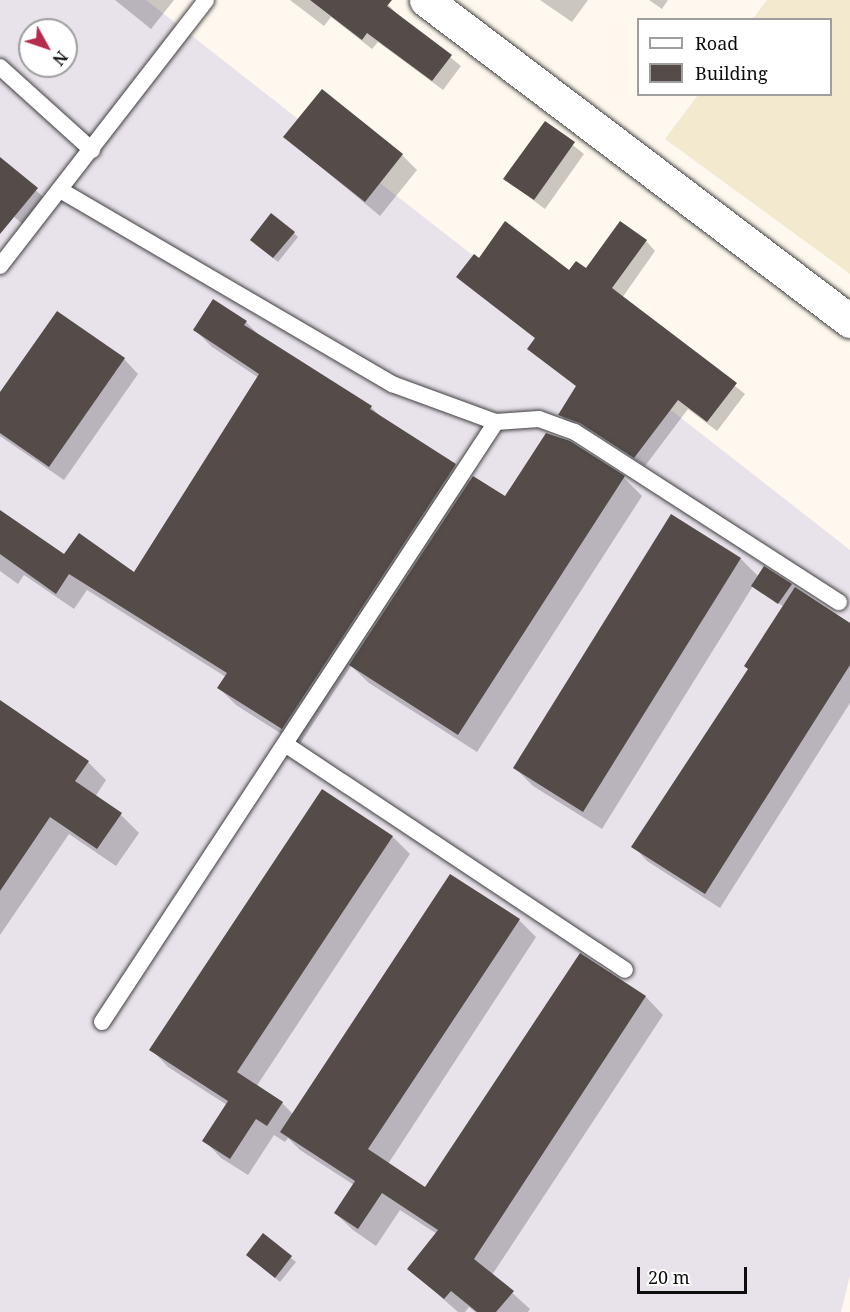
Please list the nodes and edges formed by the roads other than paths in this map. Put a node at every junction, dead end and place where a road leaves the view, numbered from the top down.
1 (206, 0) edge
2 (426, 0) edge
3 (0, 67) edge
4 (92, 150) junction
5 (60, 190) junction
6 (0, 266) edge
7 (850, 321) edge
8 (496, 422) junction
9 (839, 602) dead end
10 (285, 744) junction
11 (625, 970) dead end
12 (102, 1022) dead end

1 - 4 lane
2 - 7 street
3 - 4 lane
4 - 5 lane
5 - 6 lane
5 - 8 lane
8 - 9 lane
8 - 10 lane
10 - 11 lane
10 - 12 lane

